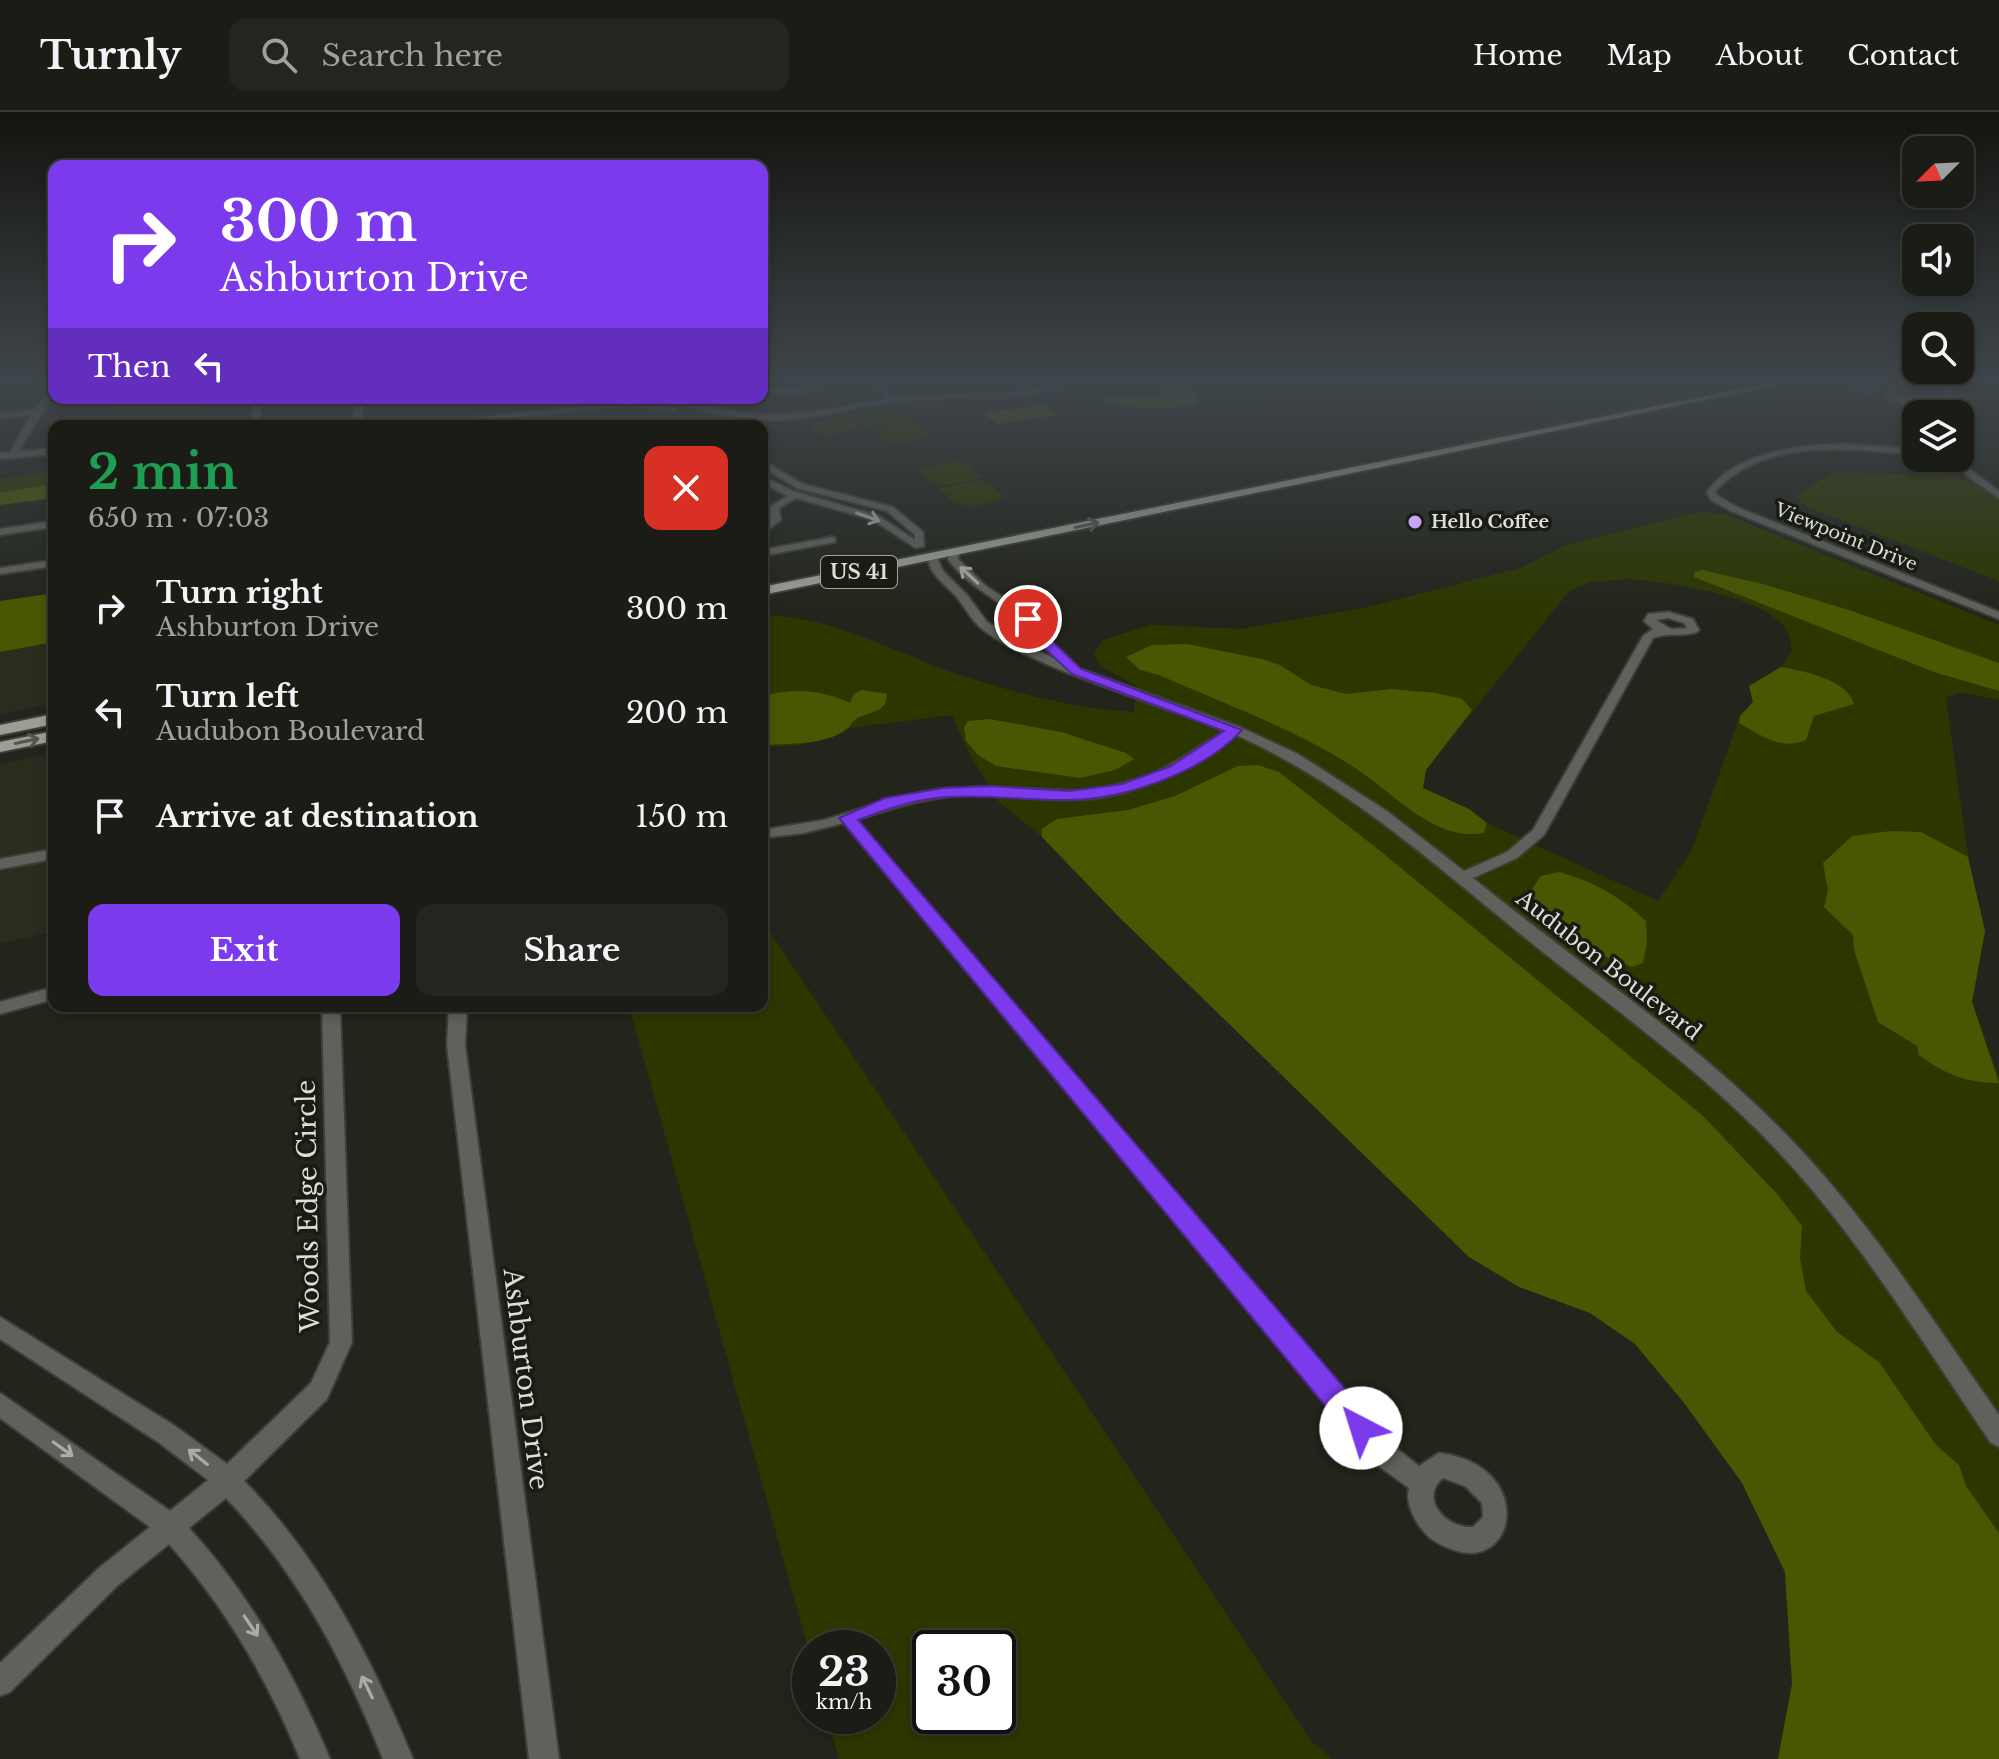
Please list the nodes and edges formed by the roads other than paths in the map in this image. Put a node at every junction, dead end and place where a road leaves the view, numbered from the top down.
1 (1370, 456) edge
2 (1395, 456) edge
3 (1422, 456) edge
4 (1768, 456) edge
5 (1334, 463) junction
6 (768, 467) edge
7 (1352, 471) junction
8 (1968, 472) edge
9 (768, 482) edge
10 (814, 490) junction
11 (1999, 495) edge
12 (1226, 496) junction
13 (798, 498) junction
14 (1061, 518) junction
15 (48, 525) edge
16 (768, 526) edge
17 (0, 532) edge
18 (832, 540) dead end
19 (919, 546) junction
20 (768, 552) edge
21 (956, 552) junction
22 (932, 557) junction
23 (48, 564) edge
24 (0, 571) edge
25 (768, 576) edge
26 (787, 586) junction
27 (768, 590) edge
28 (1999, 616) edge
29 (1661, 630) dead end
30 (1076, 672) junction
31 (48, 720) edge
32 (0, 730) edge
33 (1235, 730) junction
34 (48, 737) edge
35 (0, 747) edge
36 (847, 818) junction
37 (768, 833) edge
38 (48, 855) edge
39 (0, 864) edge
40 (1463, 877) junction
41 (48, 995) edge
42 (0, 1008) edge
43 (331, 1012) edge
44 (458, 1012) edge
45 (0, 1327) edge
46 (0, 1404) edge
47 (1999, 1435) edge
48 (227, 1481) junction
49 (1421, 1482) dead end
50 (172, 1528) junction
51 (0, 1682) edge
52 (315, 1759) edge
53 (398, 1759) edge
54 (544, 1759) edge

1 - 5 main road, US 41
2 - 7 main road
3 - 7 main road, US 41
4 - 28 street, Viewpoint Drive
5 - 12 main road
5 - 14 main road, US 41
6 - 10 street
7 - 12 main road, US 41
8 - 11 street
9 - 13 street
10 - 13 street
10 - 19 street
21 -> 12 main road, US 41
13 - 16 street
13 -> 19 street
14 - 19 main road, US 41
14 - 22 main road
15 - 17 street
18 - 20 street
19 - 25 main road, US 41
19 - 26 main road
21 - 22 main road, US 41
30 -> 21 street, Audubon Boulevard
22 - 26 main road, US 41
22 - 30 street, Audubon Boulevard
23 - 24 street
26 - 27 main road, US 41
29 - 40 street
30 - 33 street, Audubon Boulevard
31 - 32 main road
33 - 36 street
33 - 40 street, Audubon Boulevard
35 -> 34 main road
36 - 37 street
36 - 49 street
38 - 39 street
40 - 47 street, Audubon Boulevard
41 - 42 street
43 - 48 street, Woods Edge Circle
44 - 54 street, Ashburton Drive
48 -> 45 street
46 -> 50 street
48 - 50 street, Woods Edge Circle
53 -> 48 street
50 - 51 street, Woods Edge Circle
50 -> 52 street

